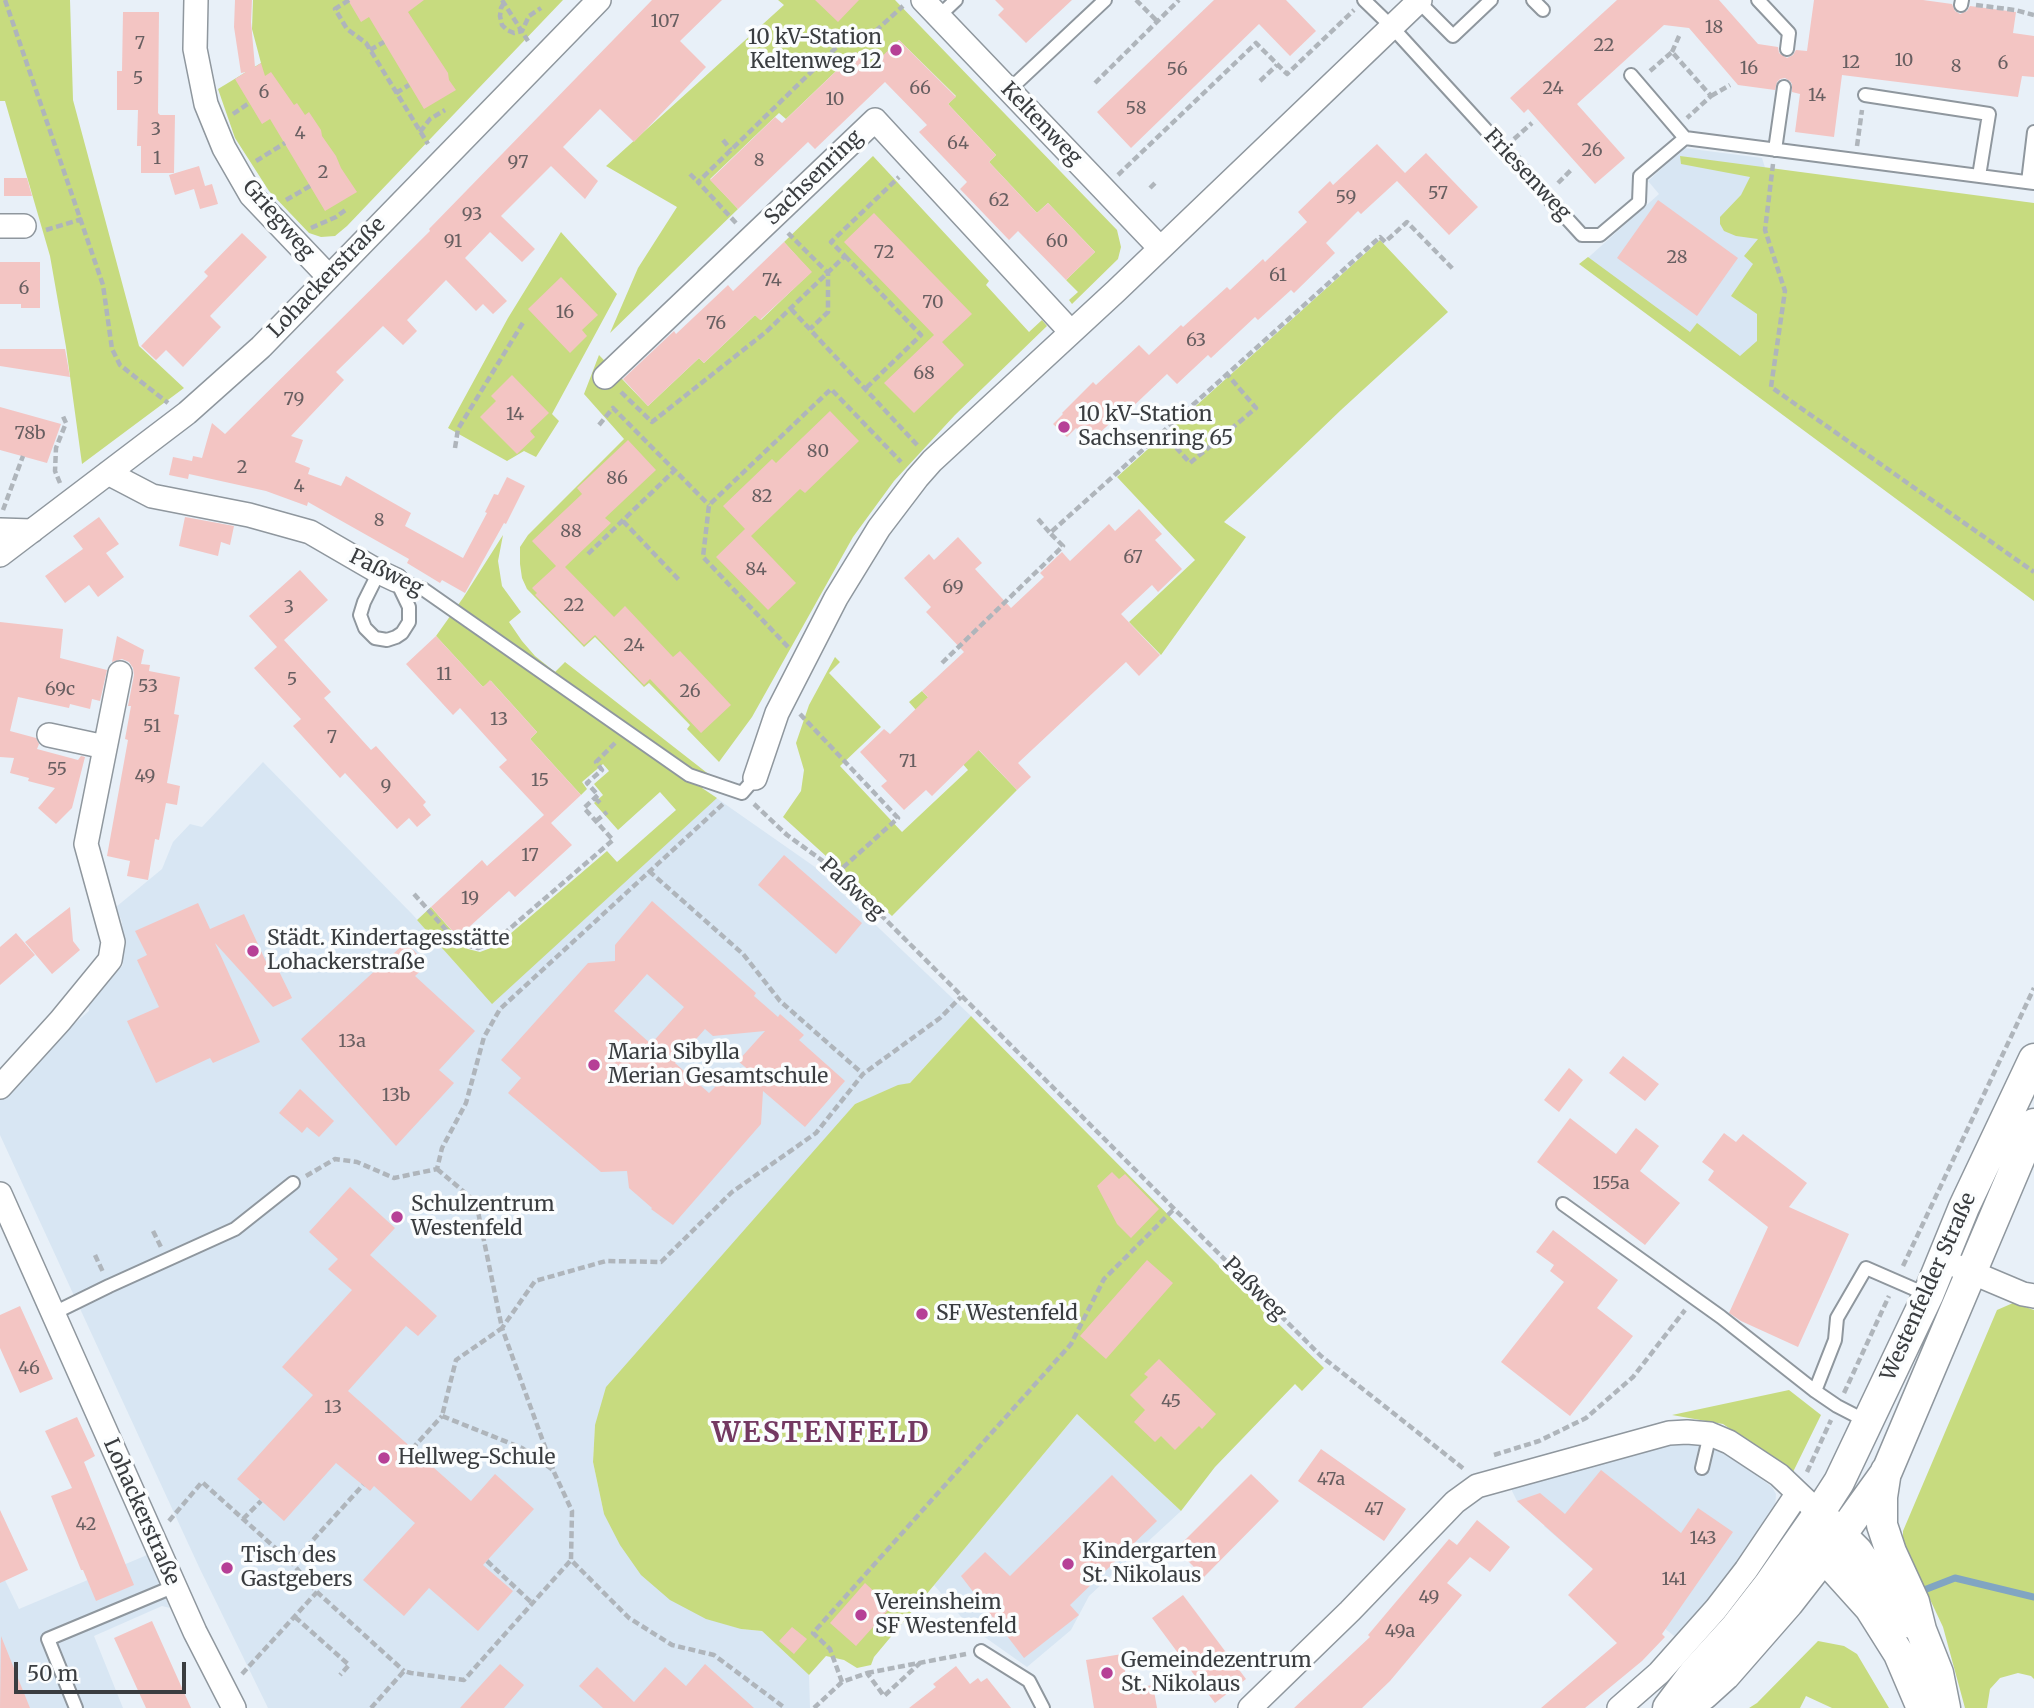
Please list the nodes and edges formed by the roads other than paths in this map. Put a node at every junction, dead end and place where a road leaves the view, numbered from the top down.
1 (196, 0) edge
2 (599, 0) edge
3 (956, 0) edge
4 (1105, 0) edge
5 (1364, 0) edge
6 (1491, 0) edge
7 (1533, 0) edge
8 (1758, 0) edge
9 (1419, 1) edge
10 (931, 8) edge
11 (1543, 10) dead end
12 (1391, 26) junction
13 (1787, 49) dead end
14 (1634, 79) road end
15 (1784, 87) dead end
16 (1009, 90) junction
17 (1864, 95) road end
18 (2034, 132) edge
19 (1681, 133) junction
20 (1775, 150) junction
21 (1979, 176) junction
22 (2031, 182) edge
23 (0, 226) edge
24 (24, 226) road end
25 (1160, 248) junction
26 (328, 277) junction
27 (1071, 332) junction
28 (605, 377) road end
29 (108, 473) junction
30 (0, 530) edge
31 (32, 531) junction
32 (0, 555) edge
33 (387, 576) junction
34 (120, 673) dead end
35 (49, 735) dead end
36 (105, 747) junction
37 (748, 786) joint
38 (2034, 1059) edge
39 (0, 1087) edge
40 (2034, 1125) edge
41 (293, 1183) road end
42 (0, 1194) edge
43 (1563, 1203) dead end
44 (1943, 1260) junction
45 (1971, 1272) junction
46 (1928, 1295) junction
47 (2034, 1296) edge
48 (54, 1313) junction
49 (1815, 1391) junction
50 (1868, 1422) junction
51 (1710, 1434) junction
52 (1702, 1468) dead end
53 (1886, 1471) junction
54 (1809, 1503) junction
55 (1833, 1546) junction
56 (175, 1586) junction
57 (1921, 1630) junction
58 (981, 1651) road end
59 (229, 1699) edge
60 (76, 1708) edge
61 (1043, 1708) edge
62 (1251, 1708) edge
63 (1619, 1708) edge
64 (1668, 1708) edge
65 (1684, 1708) edge
66 (1922, 1708) edge
67 (1945, 1708) edge

1 - 26 street, Griegweg
2 - 26 street, Lohackerstraße
3 - 10 lane
4 - 16 lane
5 - 12 lane, Friesenweg
6 - 9 lane
7 - 11 lane
8 - 13 lane
9 - 12 street
10 - 16 street, Keltenweg
12 - 19 lane, Friesenweg
12 - 25 street
14 - 19 lane
15 - 20 lane
16 - 25 street, Keltenweg
17 - 21 lane
18 - 22 lane
19 - 20 lane
20 - 21 lane
21 - 22 lane
23 - 24 street
25 - 27 street
26 - 29 street, Lohackerstraße
27 - 28 street, Sachsenring
27 - 37 street
29 - 31 street, Lohackerstraße
29 - 33 street, Paßweg
30 - 31 street
31 - 32 street, Lohackerstraße
33 - 33 lane
33 - 37 lane, Paßweg
34 - 36 street
35 - 36 street
36 - 39 street
38 - 44 street, Westenfelder Straße
40 - 45 street, Westenfelder Straße
41 - 48 lane
42 - 48 street, Lohackerstraße
43 - 49 lane
44 - 45 street
44 - 46 street, Westenfelder Straße
45 - 47 street
45 - 53 street, Westenfelder Straße
46 - 49 lane
46 - 50 street, Westenfelder Straße
48 - 56 street, Lohackerstraße
49 - 50 lane
50 - 54 street, Westenfelder Straße
51 - 52 lane
51 - 54 street
51 - 62 street
53 - 55 street, Westenfelder Straße
53 - 57 street
54 - 55 street
54 - 63 street
54 - 64 street, Westenfelder Straße
55 - 57 street
55 - 65 street, Westenfelder Straße
55 - 66 street
56 - 59 street, Lohackerstraße
56 - 60 lane
57 - 67 street
58 - 61 lane

